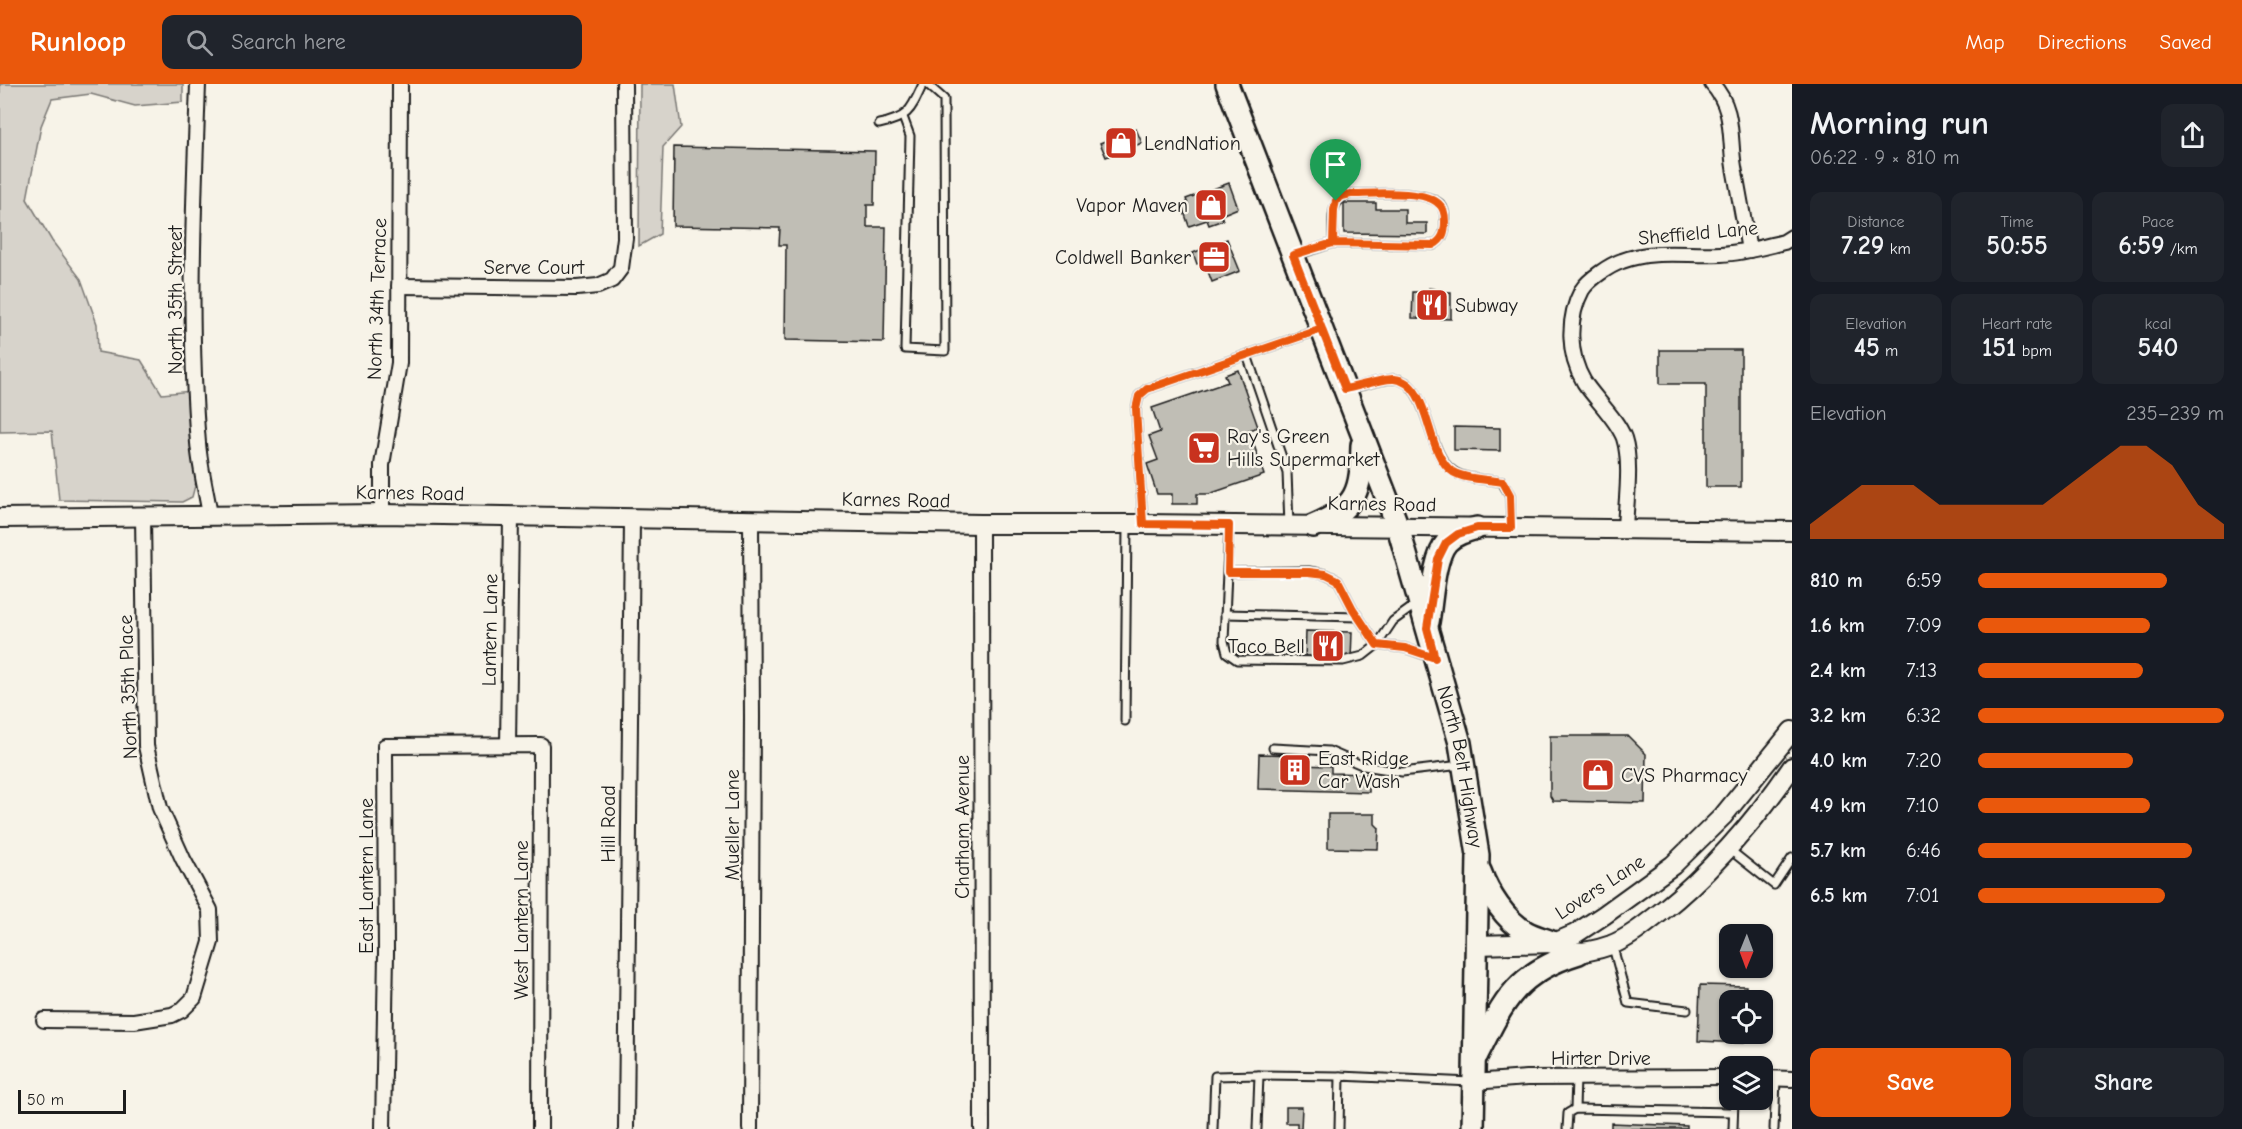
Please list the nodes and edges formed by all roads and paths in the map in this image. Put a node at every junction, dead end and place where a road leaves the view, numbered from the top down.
1 (198, 84) edge
2 (400, 84) edge
3 (624, 84) edge
4 (925, 84) edge
5 (1227, 84) edge
6 (1712, 84) edge
7 (903, 117) junction
8 (879, 124) dead end
9 (1792, 237) edge
10 (1333, 243) junction
11 (1749, 250) junction
12 (1293, 255) junction
13 (399, 286) junction
14 (1322, 329) junction
15 (1247, 355) junction
16 (1345, 389) junction
17 (1362, 435) junction
18 (382, 514) junction
19 (210, 515) junction
20 (143, 516) junction
21 (511, 516) junction
22 (0, 518) edge
23 (632, 519) junction
24 (751, 520) junction
25 (981, 524) junction
26 (1135, 524) junction
27 (1229, 525) junction
28 (1289, 526) junction
29 (1313, 526) junction
30 (1398, 527) junction
31 (1477, 528) junction
32 (1511, 528) junction
33 (1625, 528) junction
34 (1792, 531) edge
35 (1228, 572) junction
36 (1420, 601) junction
37 (1225, 614) junction
38 (1358, 617) junction
39 (1427, 628) junction
40 (1377, 645) junction
41 (1435, 658) junction
42 (1125, 721) dead end
43 (1792, 731) edge
44 (508, 745) junction
45 (1273, 748) dead end
46 (1464, 765) junction
47 (1792, 767) edge
48 (1728, 848) junction
49 (1792, 858) edge
50 (1478, 867) junction
51 (1554, 943) junction
52 (1612, 944) junction
53 (1476, 945) junction
54 (1579, 953) junction
55 (1687, 1010) dead end
56 (44, 1020) dead end
57 (1474, 1061) junction
58 (1259, 1075) junction
59 (1340, 1076) junction
60 (1719, 1077) edge
61 (1576, 1078) junction
62 (1773, 1078) edge
63 (1792, 1079) edge
64 (1473, 1082) junction
65 (1575, 1109) junction
66 (1772, 1110) edge
67 (1733, 1112) joint
68 (383, 1129) edge
69 (540, 1129) edge
70 (626, 1129) edge
71 (750, 1129) edge
72 (982, 1129) edge
73 (1213, 1129) edge
74 (1257, 1129) edge
75 (1339, 1129) edge
76 (1473, 1129) edge
77 (1568, 1129) edge
78 (1732, 1129) edge
79 (1774, 1129) edge

1 - 19 street, North 35th Street
2 - 13 street, North 34th Terrace
3 - 13 street, Serve Court
4 - 7 lane
4 - 7 lane
5 - 12 main road, North Belt Highway
6 - 11 street
7 - 8 lane
9 - 11 street, Sheffield Lane
10 - 10 lane
10 - 12 lane
11 - 33 street, Sheffield Lane
12 - 14 main road, North Belt Highway
13 - 18 street, North 34th Terrace
14 - 15 lane
14 - 16 main road, North Belt Highway
15 - 26 lane
15 - 28 lane
16 - 17 main road, North Belt Highway
16 - 32 lane
17 - 29 main road
17 - 30 main road, North Belt Highway
18 - 19 street, Karnes Road
18 - 21 street, Karnes Road
19 - 20 street, Karnes Road
20 - 22 street, Karnes Road
20 - 56 street, North 35th Place
21 - 23 street, Karnes Road
21 - 44 street, Lantern Lane
23 - 24 street, Karnes Road
23 - 70 street, Hill Road
24 - 25 street, Karnes Road
24 - 71 street, Mueller Lane
25 - 26 street, Karnes Road
25 - 72 street, Chatham Avenue
26 - 27 street, Karnes Road
26 - 42 lane
27 - 28 street, Karnes Road
27 - 35 lane
28 - 29 street, Karnes Road
29 - 30 street, Karnes Road
30 - 31 street, Karnes Road
30 - 36 main road, North Belt Highway
31 - 32 street, Karnes Road
31 - 39 main road
32 - 33 street, Karnes Road
33 - 34 street, Karnes Road
35 - 37 lane
35 - 38 lane
36 - 39 main road, North Belt Highway
36 - 40 lane
37 - 38 lane
37 - 40 lane
38 - 40 lane
39 - 41 main road, North Belt Highway
40 - 41 lane
41 - 46 main road, North Belt Highway
43 - 51 street, Lovers Lane
44 - 68 street, East Lantern Lane
44 - 69 street, West Lantern Lane
45 - 46 lane
46 - 50 main road, North Belt Highway
47 - 48 street, Lovers Lane
48 - 49 lane
48 - 52 street, Lovers Lane
50 - 51 main road
50 - 53 main road, North Belt Highway
51 - 53 street, Lovers Lane
52 - 54 street, Lovers Lane
52 - 55 lane
53 - 54 street, Lovers Lane
53 - 57 main road, North Belt Highway
54 - 57 main road
57 - 64 main road, North Belt Highway
58 - 59 lane
58 - 73 lane
58 - 74 lane
59 - 64 lane
59 - 75 lane
60 - 61 street, Hirter Drive
61 - 64 street, Hirter Drive
61 - 65 lane
62 - 63 street
64 - 76 main road, North Belt Highway
65 - 67 lane
65 - 77 lane
66 - 79 lane
67 - 78 lane

